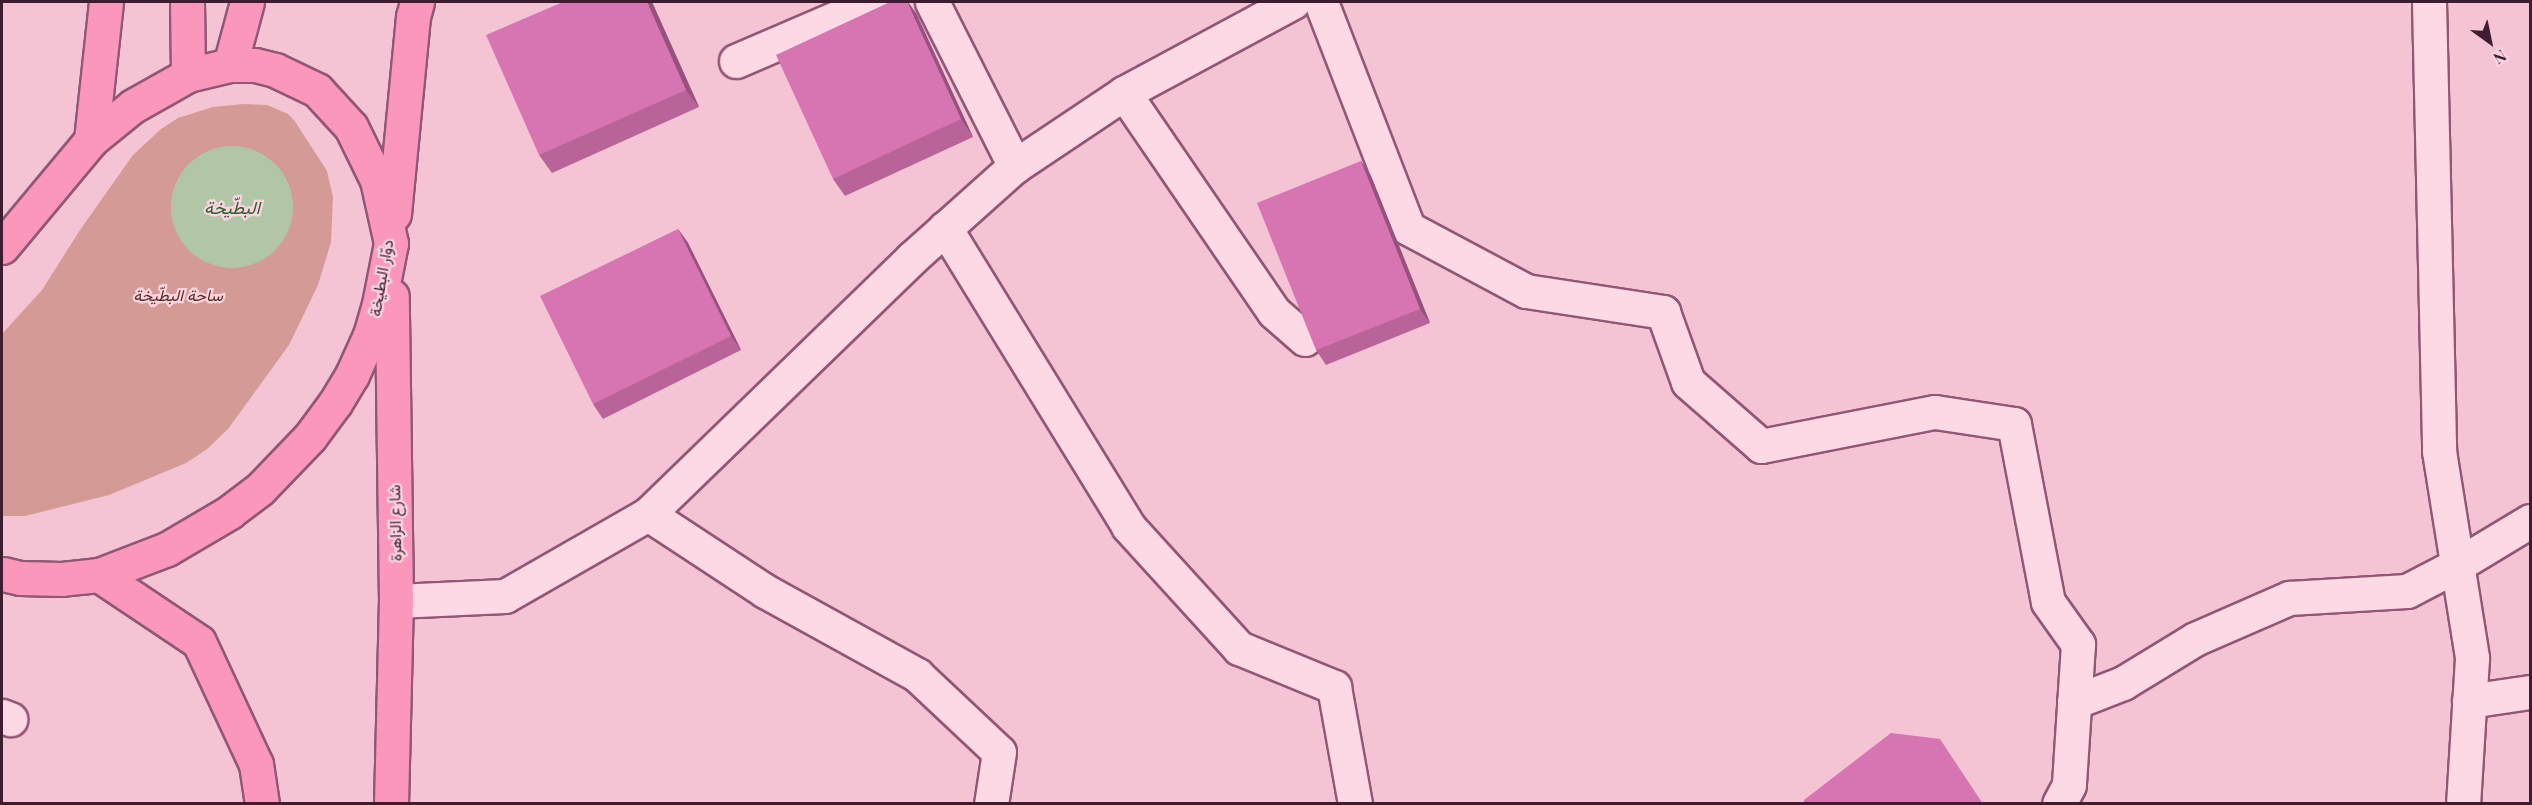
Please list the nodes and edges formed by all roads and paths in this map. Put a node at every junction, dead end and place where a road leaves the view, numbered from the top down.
1 (106, 2) edge
2 (187, 2) edge
3 (247, 2) edge
4 (417, 2) edge
5 (873, 2) edge
6 (932, 2) edge
7 (1293, 2) edge
8 (1321, 2) edge
9 (2429, 2) edge
10 (736, 61) dead end
11 (230, 65) junction
12 (188, 75) junction
13 (1124, 93) junction
14 (91, 140) junction
15 (1015, 166) junction
16 (945, 228) junction
17 (391, 243) junction
18 (2, 246) edge
19 (1305, 339) edge
20 (648, 513) junction
21 (2530, 521) edge
22 (2457, 565) junction
23 (2, 574) edge
24 (99, 575) junction
25 (396, 601) junction
26 (2530, 692) edge
27 (2469, 701) junction
28 (2074, 702) junction
29 (262, 804) edge
30 (391, 804) edge
31 (991, 804) edge
32 (1355, 804) edge
33 (2059, 804) edge
34 (2463, 804) edge

1 - 14 main road
2 - 12 main road
3 - 11 main road
4 - 17 main road
5 - 10 street
6 - 15 street
7 - 13 street
8 - 28 street
9 - 22 street
11 - 12 main road, دوّار البطيخة
11 - 17 main road, دوّار البطيخة
12 - 14 main road, دوّار البطيخة
13 - 15 street
13 - 19 street
14 - 18 main road, دوّار البطيخة
15 - 16 street
16 - 20 street
16 - 32 street
17 - 24 main road, دوّار البطيخة
17 - 25 main road, شارع الزاهرة
20 - 25 street
20 - 31 street
21 - 22 street
22 - 27 street
22 - 28 street
23 - 24 main road, دوّار البطيخة
24 - 29 main road
25 - 30 main road, شارع الزاهرة
26 - 27 street
27 - 34 street
28 - 33 street

